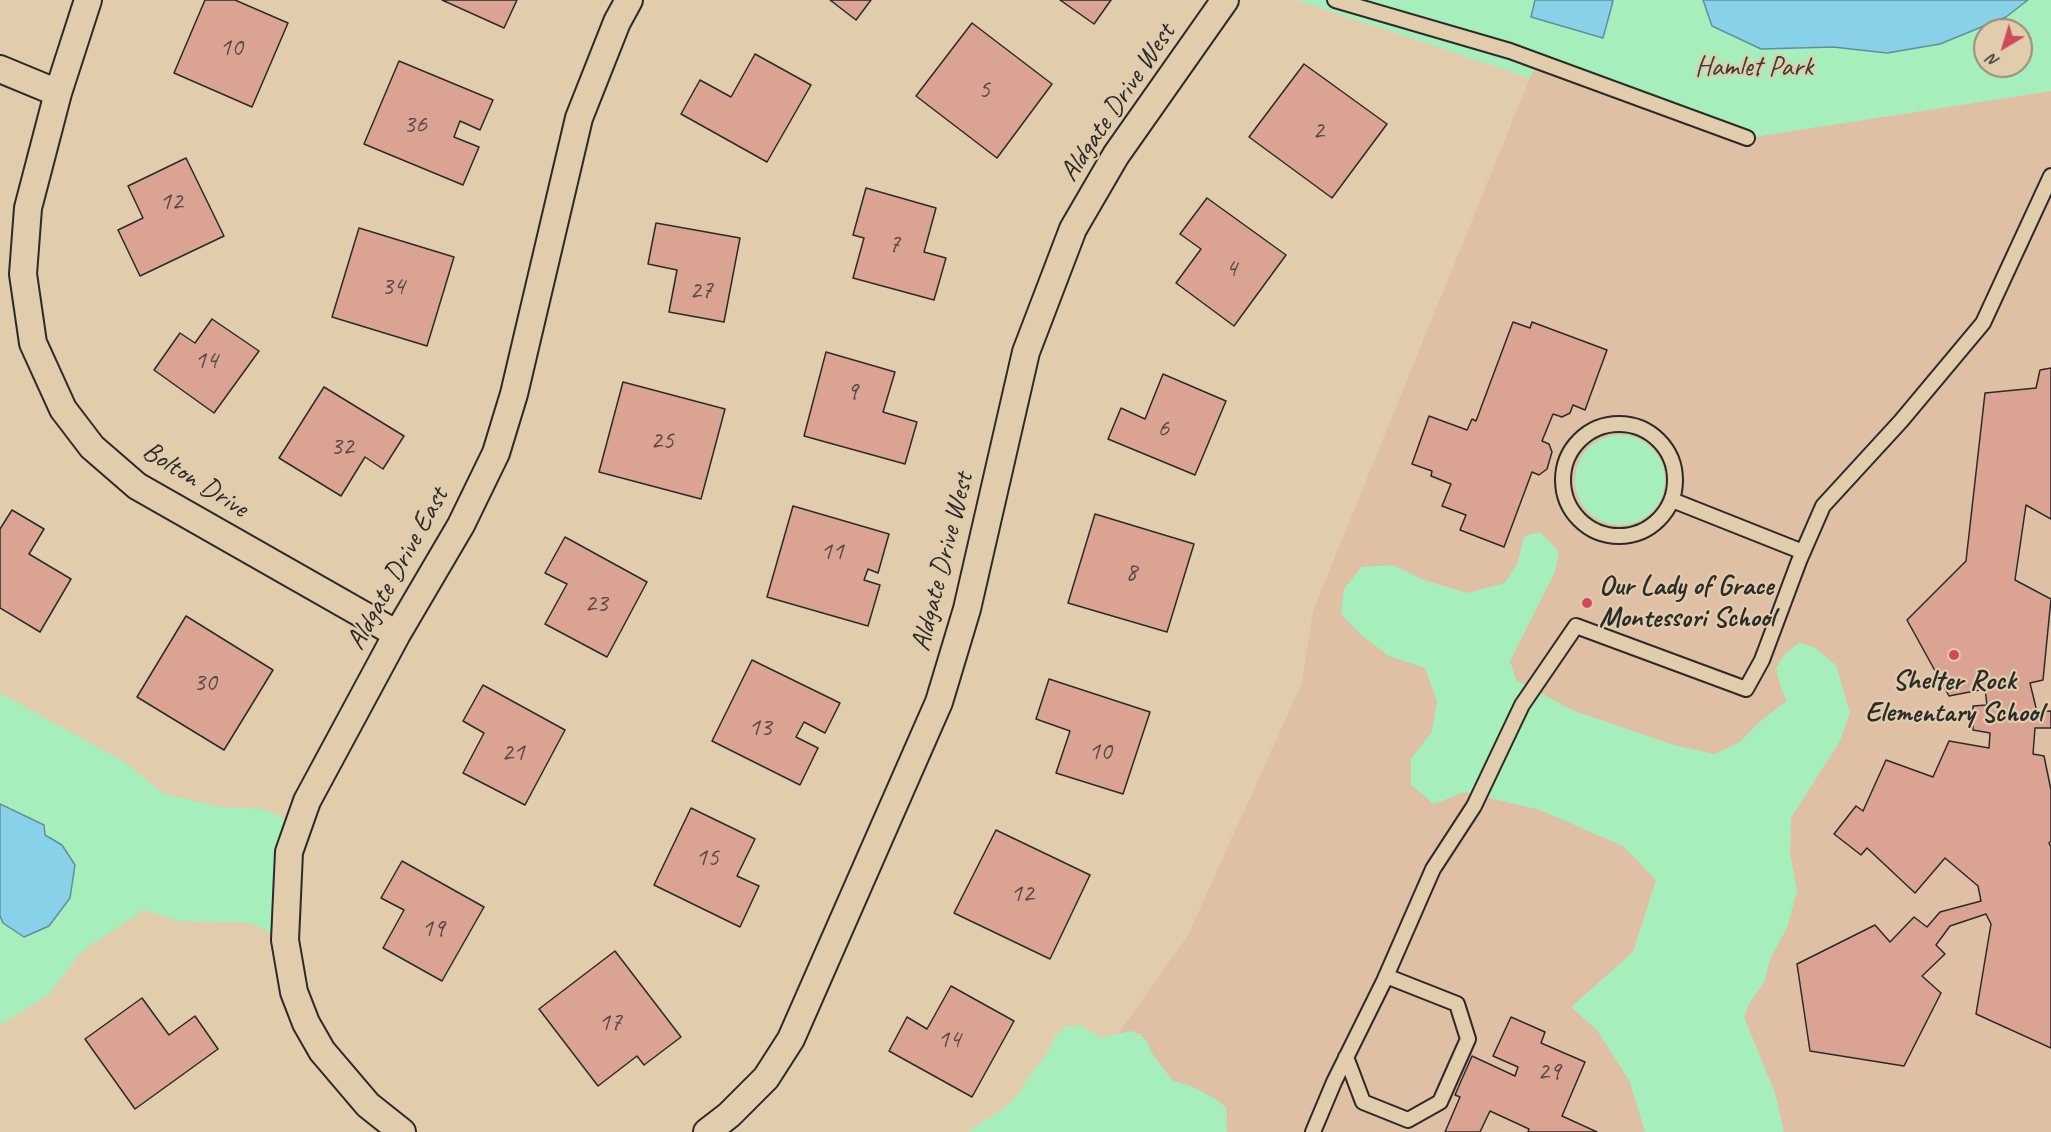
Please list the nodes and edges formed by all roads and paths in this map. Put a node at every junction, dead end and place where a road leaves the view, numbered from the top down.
1 (88, 0) edge
2 (629, 0) edge
3 (1225, 0) edge
4 (1335, 0) edge
5 (0, 69) edge
6 (58, 93) junction
7 (1747, 138) dead end
8 (2051, 176) edge
9 (1672, 500) junction
10 (1803, 552) junction
11 (397, 634) junction
12 (1386, 976) junction
13 (1346, 1057) junction
14 (402, 1132) edge
15 (707, 1132) edge
16 (1313, 1132) edge

1 - 6 street, Bolton Drive
2 - 11 street, Aldgate Drive East
3 - 15 street, Aldgate Drive West
4 - 7 lane
5 - 6 street
6 - 11 street, Bolton Drive
8 - 10 lane
9 - 9 lane
9 - 10 lane
10 - 12 lane
11 - 14 street, Aldgate Drive East
12 - 13 lane
12 - 13 lane
13 - 16 lane

